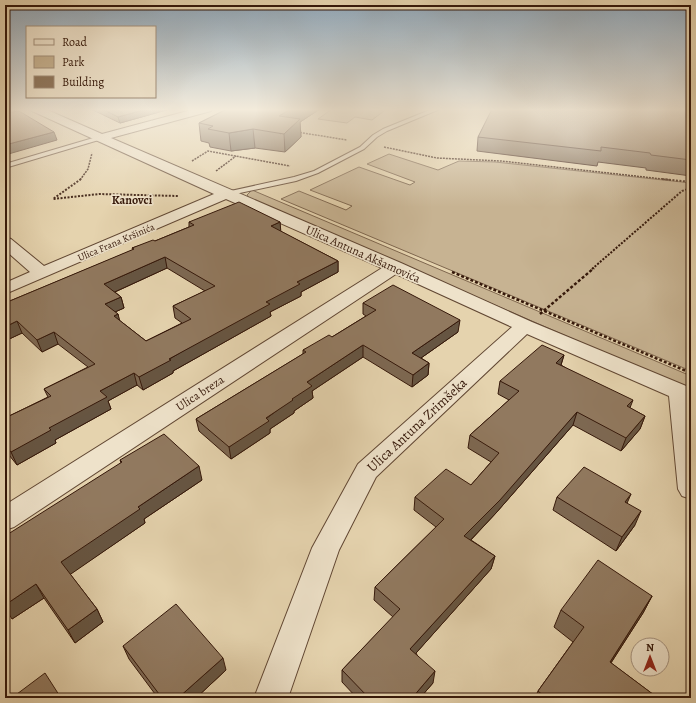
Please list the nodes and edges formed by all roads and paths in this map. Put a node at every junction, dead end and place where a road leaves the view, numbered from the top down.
1 (88, 142) edge
2 (109, 142) edge
3 (359, 142) edge
4 (367, 143) junction
5 (78, 145) junction
6 (237, 156) junction
7 (189, 162) dead end
8 (5, 166) edge
9 (318, 171) junction
10 (214, 172) dead end
11 (691, 182) edge
12 (691, 188) edge
13 (226, 194) junction
14 (206, 204) junction
15 (5, 242) edge
16 (395, 267) junction
17 (42, 273) junction
18 (5, 288) edge
19 (525, 326) junction
20 (685, 394) edge
21 (691, 489) edge
22 (5, 519) edge
23 (271, 698) edge

1 - 5 lane
2 - 13 street, Ulica Antuna Akšamovića
3 - 4 path
4 - 9 lane
4 - 11 path
5 - 8 lane
5 - 14 path
6 - 7 path
6 - 9 path
6 - 10 path
9 - 13 lane
12 - 19 path
13 - 14 street, Ulica Frana Kršinića
13 - 16 street, Ulica Antuna Akšamovića
14 - 17 street, Ulica Frana Kršinića
15 - 17 street
16 - 19 street, Ulica Antuna Akšamovića
16 - 22 street, Ulica breza
17 - 18 street, Ulica Frana Kršinića
19 - 20 street, Ulica Antuna Akšamovića
19 - 23 street, Ulica Antuna Zrimšeka
20 - 21 street

